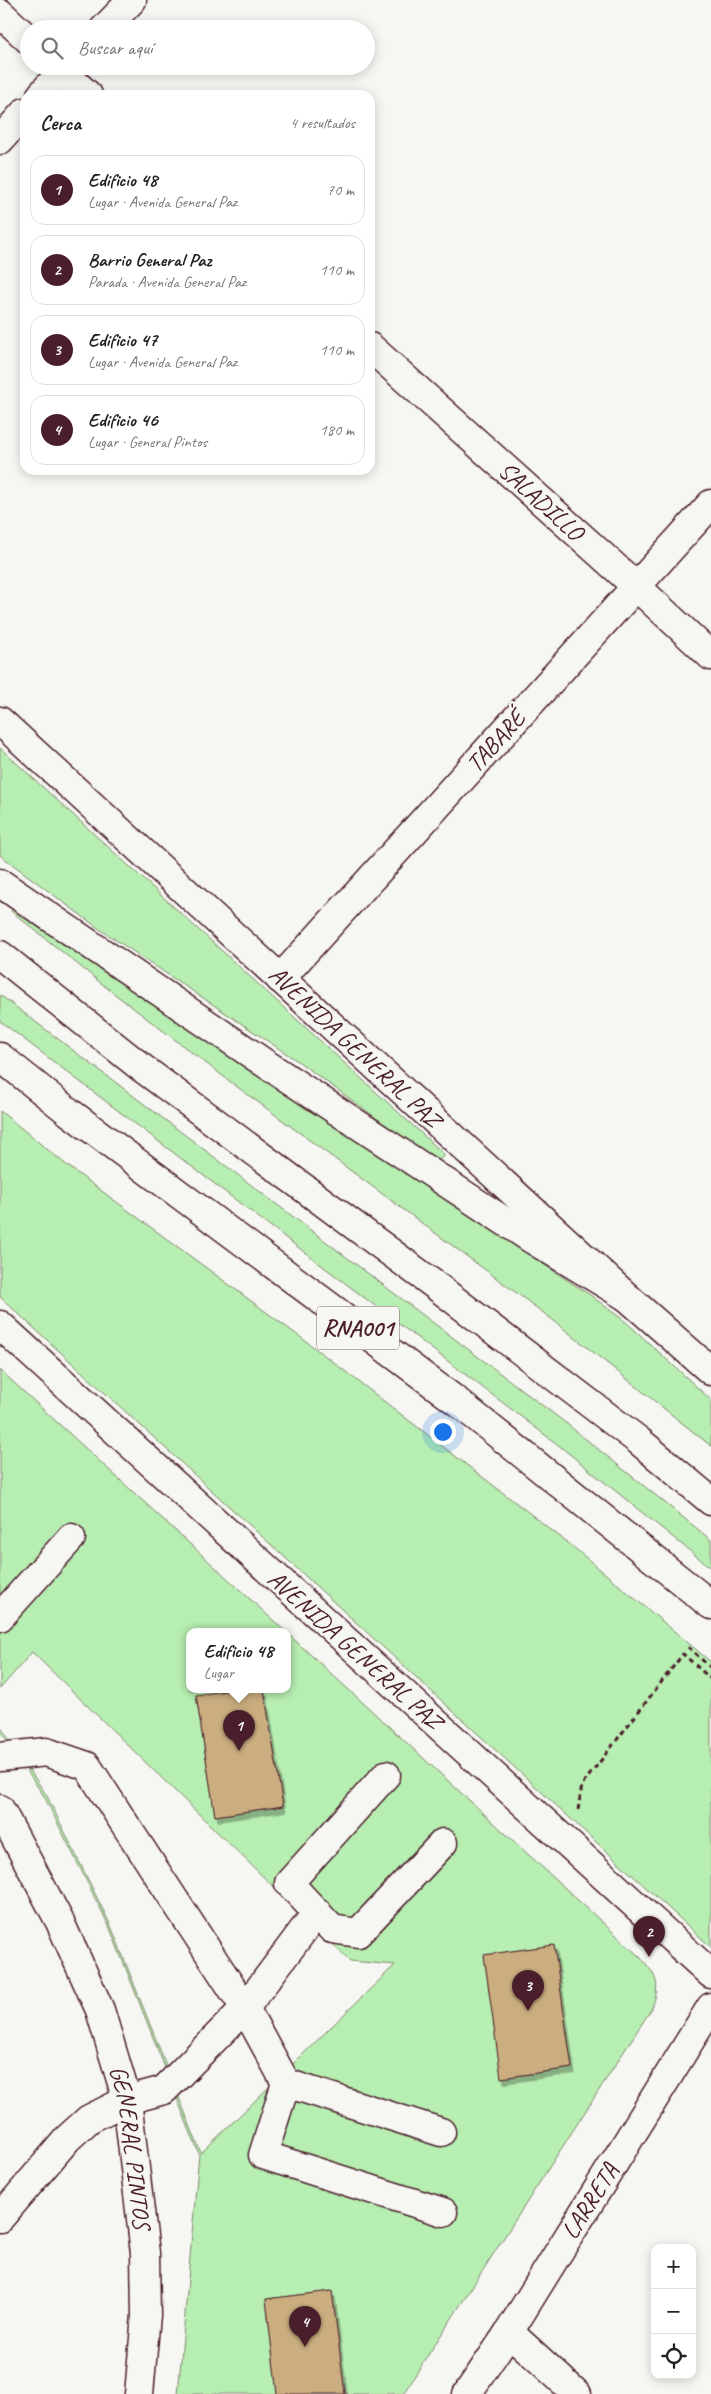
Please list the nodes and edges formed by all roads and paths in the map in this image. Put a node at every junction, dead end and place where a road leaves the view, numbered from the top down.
1 (132, 0) edge
2 (0, 13) edge
3 (113, 20) edge
4 (20, 32) edge
5 (57, 75) edge
6 (69, 75) edge
7 (45, 90) edge
8 (83, 90) edge
9 (20, 118) edge
10 (0, 140) edge
11 (375, 351) edge
12 (711, 504) edge
13 (636, 586) junction
14 (711, 656) edge
15 (0, 721) edge
16 (0, 883) edge
17 (0, 955) edge
18 (280, 979) junction
19 (0, 1057) edge
20 (627, 1297) junction
21 (0, 1325) edge
22 (711, 1371) edge
23 (711, 1501) edge
24 (71, 1538) dead end
25 (711, 1605) edge
26 (0, 1616) edge
27 (688, 1647) dead end
28 (711, 1668) edge
29 (711, 1679) edge
30 (0, 1757) edge
31 (386, 1775) dead end
32 (0, 1809) edge
33 (577, 1813) dead end
34 (443, 1843) dead end
35 (317, 1912) junction
36 (711, 1974) edge
37 (711, 2007) edge
38 (245, 2008) junction
39 (286, 2083) junction
40 (127, 2100) junction
41 (441, 2132) dead end
42 (443, 2212) dead end
43 (0, 2218) edge
44 (509, 2332) junction
45 (139, 2394) edge
46 (467, 2394) edge
47 (577, 2394) edge

1 - 3 main road
2 - 4 main road
5 - 7 main road
6 - 8 main road
9 - 10 main road
11 - 13 main road, SALADILLO
12 - 13 main road, TABARÉ
13 - 14 main road, SALADILLO
13 - 18 main road, TABARÉ
15 - 18 main road, AVENIDA GENERAL PAZ
16 - 20 main road
17 - 23 main road
18 - 20 main road, AVENIDA GENERAL PAZ
19 - 25 main road, RNA001
20 - 22 main road, AVENIDA GENERAL PAZ
21 - 36 main road, AVENIDA GENERAL PAZ
24 - 26 main road
27 - 28 path
29 - 33 path
30 - 38 main road
31 - 35 main road
32 - 40 main road, GENERAL PINTOS
34 - 35 main road
35 - 38 main road
37 - 44 main road, LARRETA
38 - 39 main road
38 - 40 main road
39 - 41 main road
39 - 42 main road
40 - 43 main road
40 - 45 main road, GENERAL PINTOS
44 - 46 main road, LARRETA
44 - 47 main road

